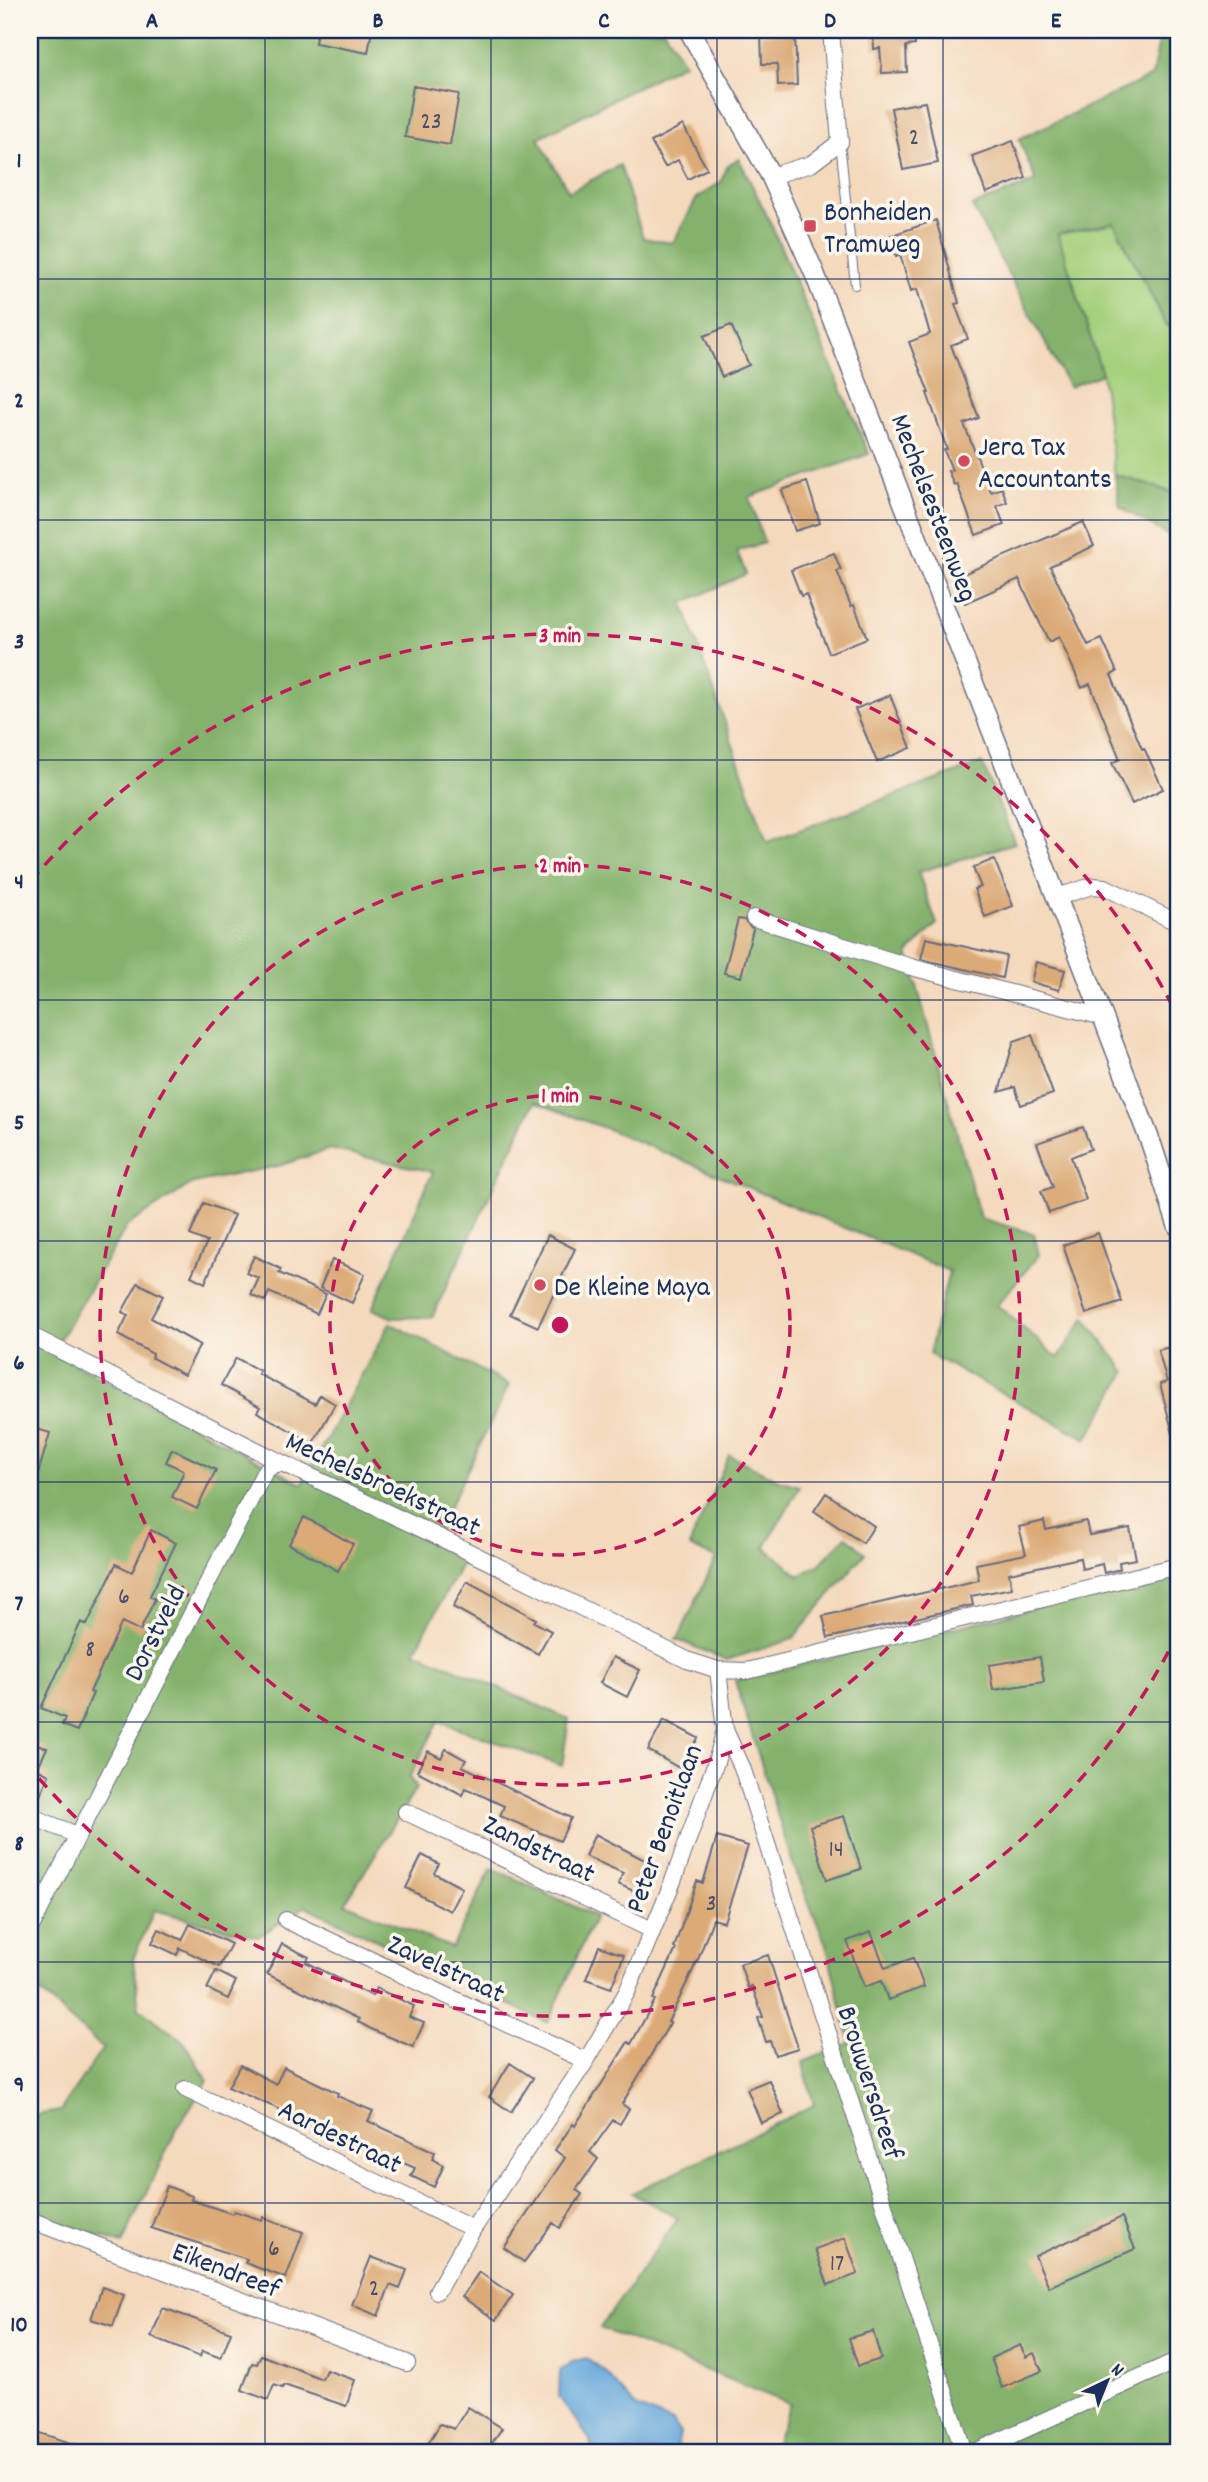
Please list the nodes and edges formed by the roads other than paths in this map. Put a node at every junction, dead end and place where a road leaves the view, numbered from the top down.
1 (689, 30) edge
2 (831, 30) edge
3 (840, 142) junction
4 (771, 176) junction
5 (855, 285) dead end
6 (1057, 897) junction
7 (754, 918) dead end
8 (1178, 923) edge
9 (1103, 1017) junction
10 (1178, 1226) edge
11 (30, 1335) edge
12 (282, 1463) junction
13 (1178, 1566) edge
14 (718, 1670) junction
15 (725, 1730) junction
16 (406, 1812) dead end
17 (30, 1816) edge
18 (78, 1835) junction
19 (286, 1920) dead end
20 (30, 1929) edge
21 (652, 1930) junction
22 (586, 2061) junction
23 (186, 2089) dead end
24 (30, 2220) edge
25 (473, 2229) junction
26 (437, 2291) dead end
27 (1178, 2360) edge
28 (407, 2363) dead end
29 (964, 2452) edge
30 (975, 2452) edge

1 - 4 street, Mechelsesteenweg
2 - 3 street
3 - 4 street
3 - 5 lane
4 - 6 street, Mechelsesteenweg
6 - 8 street
6 - 9 street, Mechelsesteenweg
7 - 9 street
9 - 10 street, Mechelsesteenweg
11 - 12 street, Mechelsbroekstraat
12 - 14 street, Mechelsbroekstraat
12 - 18 street, Dorstveld
13 - 14 street
14 - 15 street, Peter Benoitlaan
15 - 21 street, Peter Benoitlaan
15 - 29 street, Brouwersdreef
16 - 21 street, Zandstraat
17 - 18 street
18 - 20 street, Dorstveld
19 - 22 street, Zavelstraat
21 - 22 street, Peter Benoitlaan
22 - 25 street, Peter Benoitlaan
23 - 25 street, Aardestraat
24 - 28 street, Eikendreef
25 - 26 street, Peter Benoitlaan
27 - 30 street

